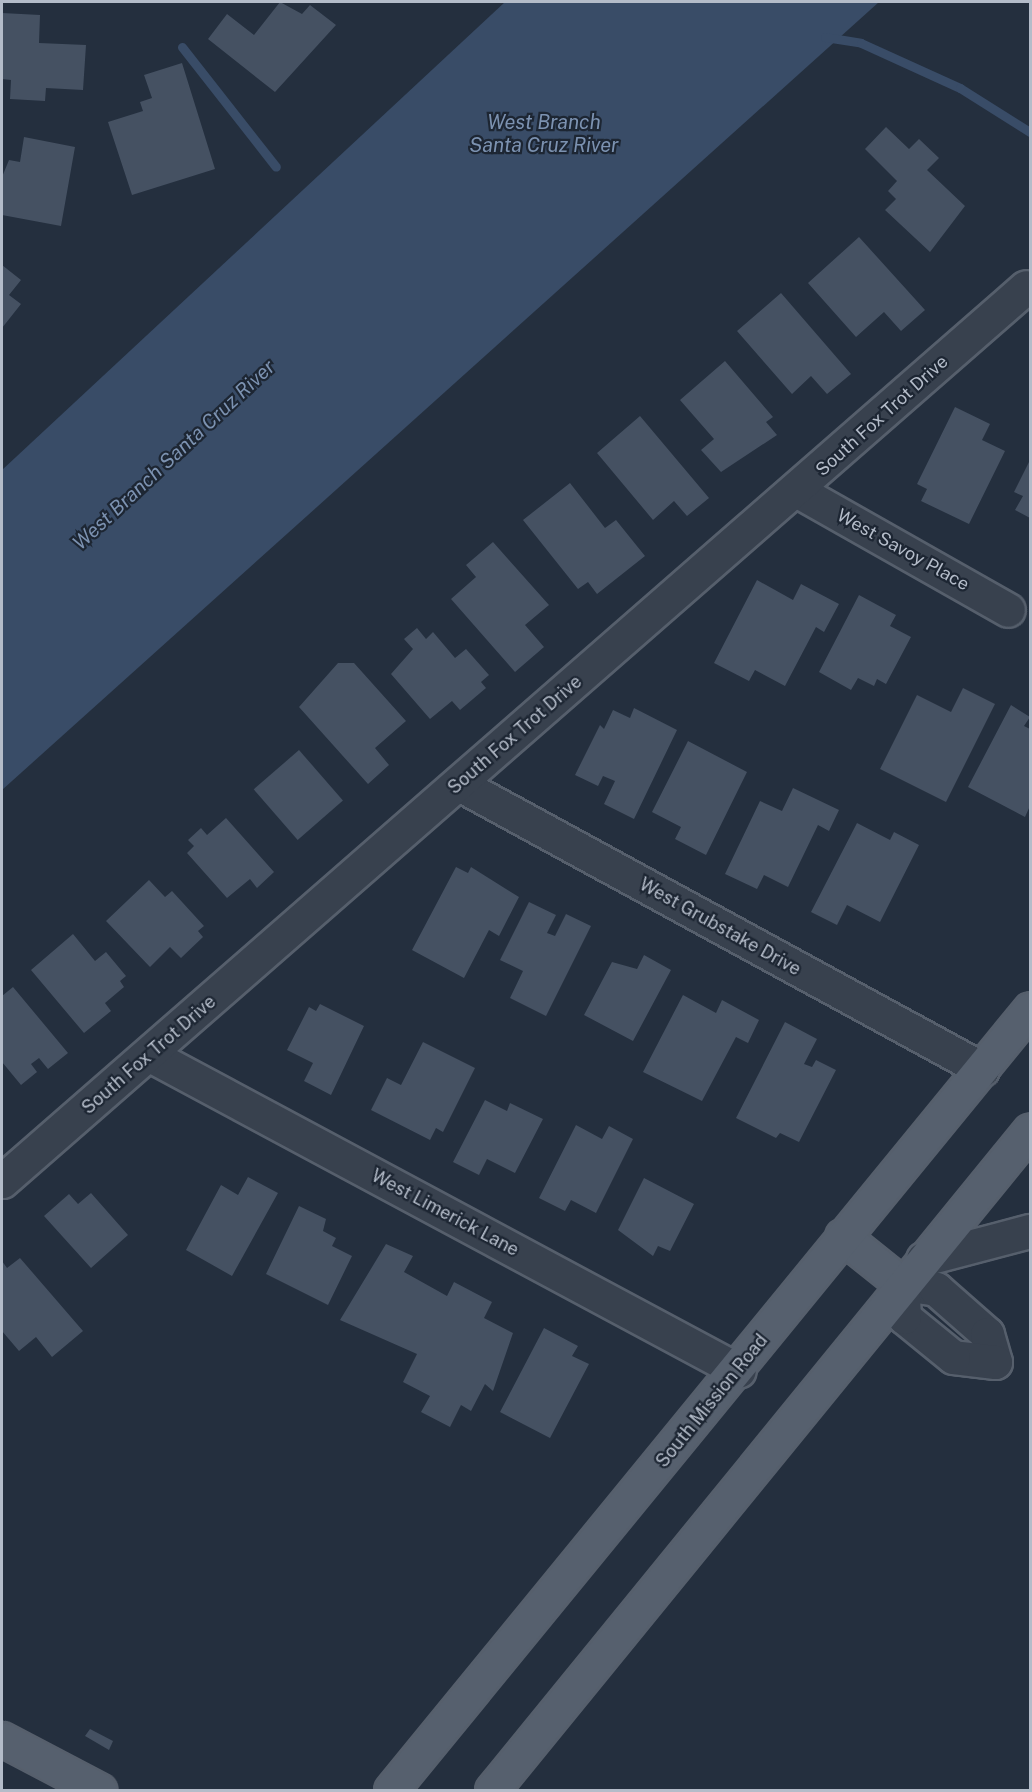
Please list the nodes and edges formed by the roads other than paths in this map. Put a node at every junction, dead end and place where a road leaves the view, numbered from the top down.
1 (1026, 287) dead end
2 (798, 491) junction
3 (1008, 610) dead end
4 (459, 784) junction
5 (1030, 1010) edge
6 (150, 1055) junction
7 (982, 1069) junction
8 (1030, 1130) edge
9 (2, 1180) edge
10 (1030, 1230) edge
11 (842, 1236) junction
12 (923, 1259) junction
13 (902, 1284) junction
14 (740, 1371) junction
15 (2, 1739) edge
16 (99, 1791) edge
17 (391, 1791) edge
18 (492, 1791) edge

1 - 2 street, South Fox Trot Drive
2 - 3 street, West Savoy Place
2 - 4 street, South Fox Trot Drive
4 - 6 street, South Fox Trot Drive
4 - 7 street, West Grubstake Drive
5 - 7 main road, South Mission Road
6 - 9 street, South Fox Trot Drive
6 - 14 street, West Limerick Lane
7 - 11 main road, South Mission Road
8 - 12 main road
10 - 12 street
11 - 13 main road
11 - 14 main road, South Mission Road
12 - 13 main road
13 - 18 main road
14 - 17 main road, South Mission Road
15 - 16 main road

